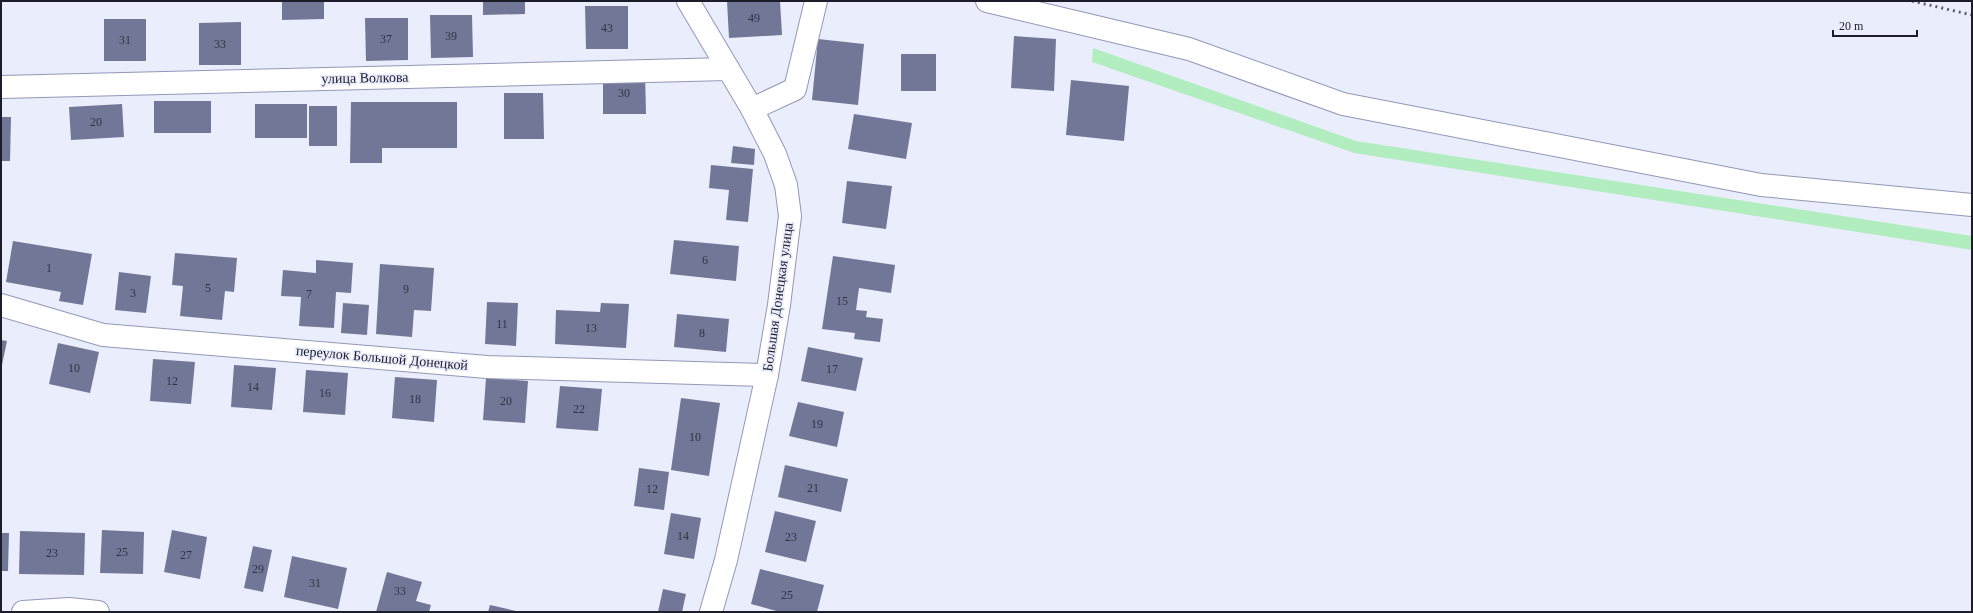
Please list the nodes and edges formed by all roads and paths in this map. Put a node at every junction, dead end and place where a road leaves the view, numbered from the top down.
1 (688, 1) edge
2 (816, 1) edge
3 (987, 1) edge
4 (728, 69) junction
5 (1, 87) edge
6 (752, 109) junction
7 (1972, 205) edge
8 (1, 305) edge
9 (767, 375) junction
10 (23, 612) edge
11 (98, 612) edge
12 (711, 612) edge

1 - 4 street, Большая Донецкая улица
2 - 6 street
3 - 7 street
4 - 5 street, улица Волкова
4 - 6 street, Большая Донецкая улица
6 - 9 street, Большая Донецкая улица
8 - 9 street, переулок Большой Донецкой
9 - 12 street, Большая Донецкая улица
10 - 11 street

